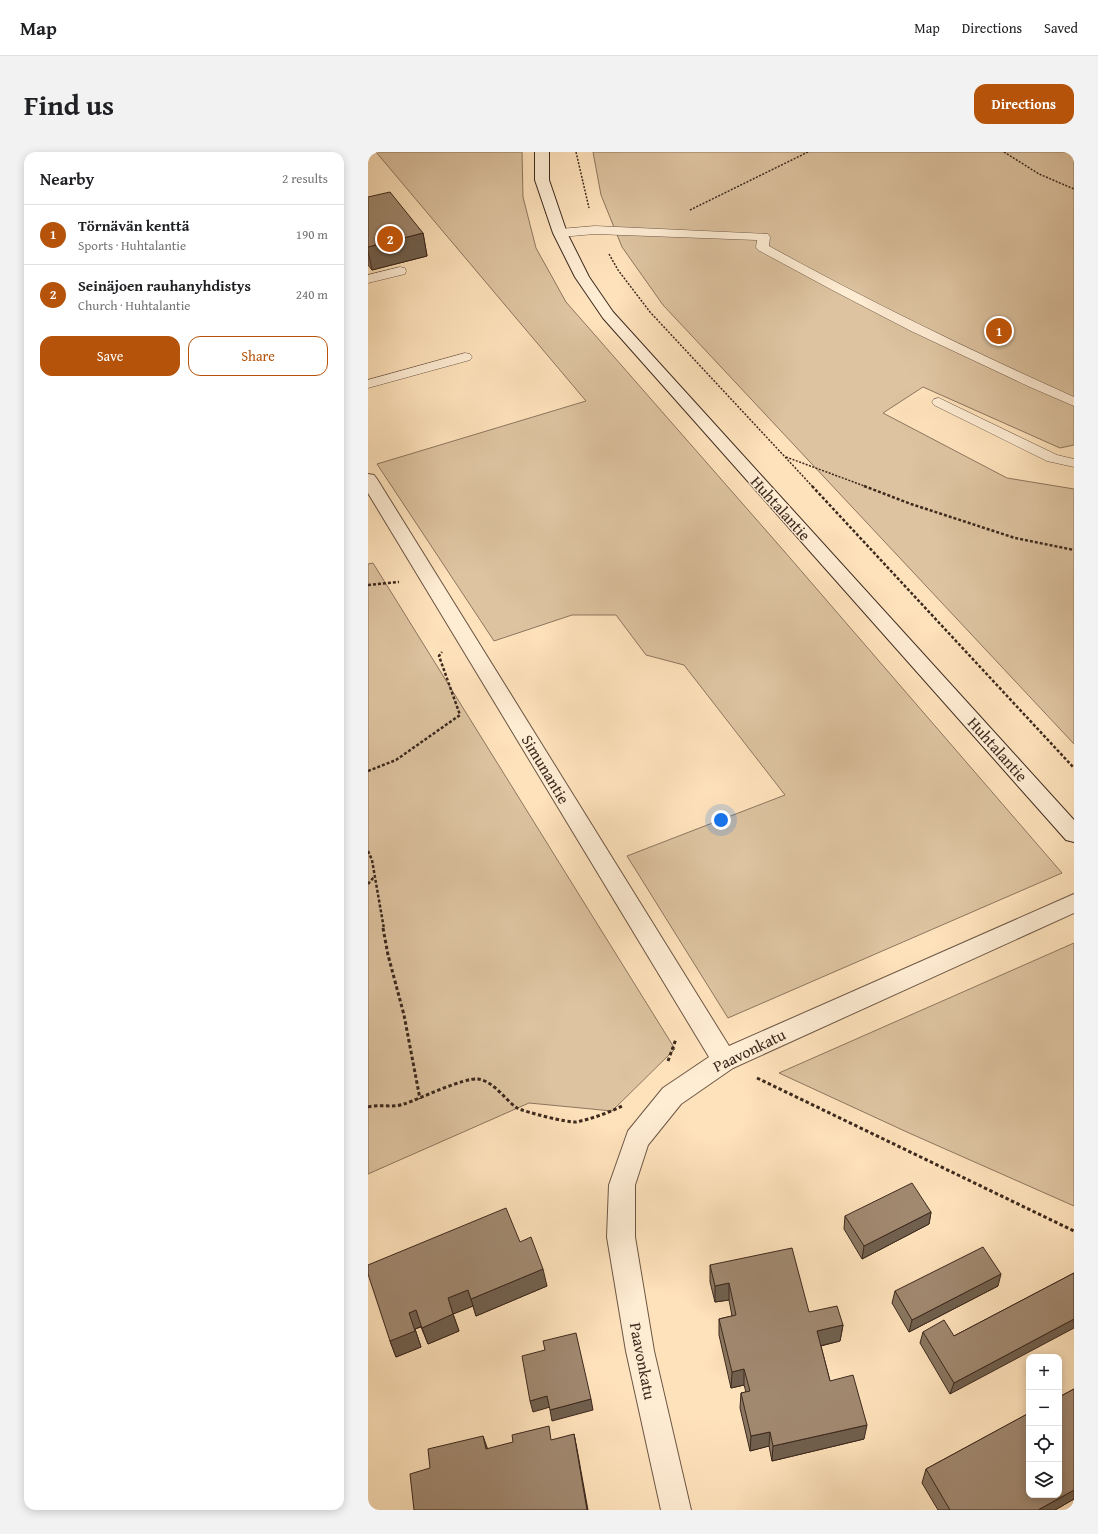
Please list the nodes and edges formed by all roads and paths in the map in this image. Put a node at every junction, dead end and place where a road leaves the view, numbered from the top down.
1 (542, 152) edge
2 (576, 152) edge
3 (808, 152) edge
4 (1004, 152) edge
5 (1074, 189) edge
6 (687, 211) dead end
7 (595, 230) junction
8 (560, 233) junction
9 (400, 271) dead end
10 (368, 279) edge
11 (465, 358) dead end
12 (368, 384) edge
13 (939, 402) dead end
14 (1074, 402) edge
15 (785, 457) junction
16 (1074, 462) edge
17 (368, 479) edge
18 (1074, 550) edge
19 (463, 633) junction
20 (1074, 768) edge
21 (368, 771) edge
22 (1074, 834) edge
23 (368, 851) edge
24 (375, 877) junction
25 (368, 884) edge
26 (1074, 903) edge
27 (698, 1017) junction
28 (724, 1060) junction
29 (668, 1063) dead end
30 (420, 1099) junction
31 (626, 1104) dead end
32 (368, 1107) edge
33 (1074, 1231) edge
34 (676, 1510) edge

1 - 8 street, Huhtalantie
2 - 7 path
3 - 6 path
4 - 5 path
7 - 8 lane
7 - 14 lane
7 - 15 path
8 - 22 street, Huhtalantie
9 - 10 lane
11 - 12 lane
13 - 16 lane
15 - 18 path
15 - 20 path
17 - 19 street, Simunantie
19 - 21 path
19 - 27 street, Simunantie
23 - 24 path
24 - 25 path
24 - 30 path
26 - 28 street, Paavonkatu
27 - 28 street, Simunantie
27 - 29 path
28 - 33 path
28 - 34 street, Paavonkatu
30 - 31 path
30 - 32 path

